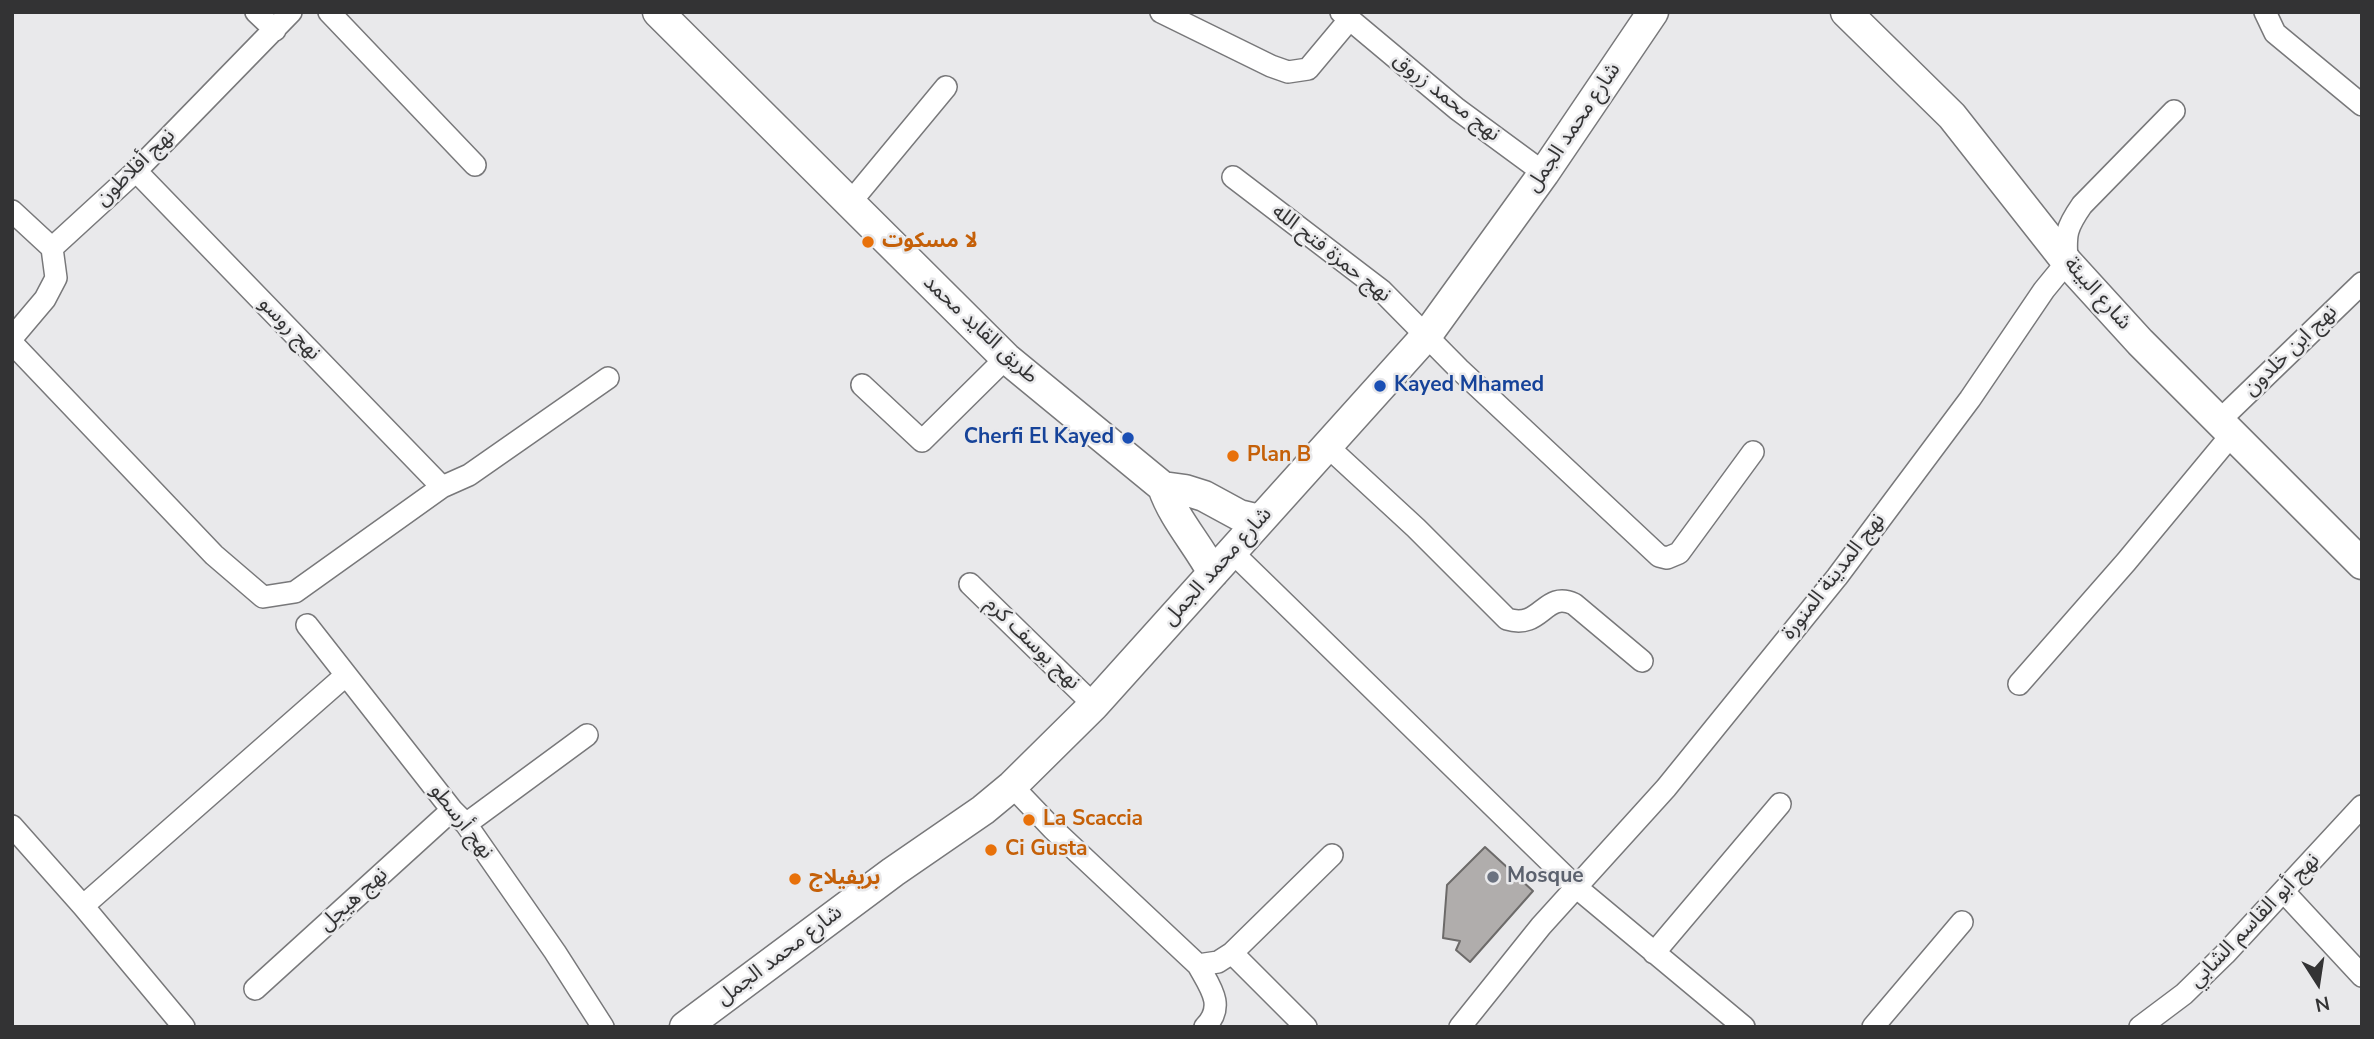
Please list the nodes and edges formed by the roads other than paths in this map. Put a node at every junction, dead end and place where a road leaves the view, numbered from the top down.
1 (256, 12) edge
2 (291, 12) edge
3 (329, 12) edge
4 (658, 12) edge
5 (1161, 12) edge
6 (1653, 12) edge
7 (1846, 12) edge
8 (2265, 12) edge
9 (1345, 16) edge
10 (275, 30) junction
11 (946, 87) dead end
12 (2362, 105) edge
13 (2174, 111) dead end
14 (475, 165) dead end
15 (135, 171) junction
16 (1544, 173) junction
17 (1233, 177) dead end
18 (849, 204) junction
19 (12, 211) edge
20 (52, 248) junction
21 (2067, 262) junction
22 (2358, 295) edge
23 (1427, 335) junction
24 (12, 341) edge
25 (1006, 358) junction
26 (608, 378) dead end
27 (862, 385) dead end
28 (2227, 427) junction
29 (1326, 445) junction
30 (1754, 452) dead end
31 (442, 487) junction
32 (1163, 487) junction
33 (1260, 520) junction
34 (1222, 563) junction
35 (2362, 564) edge
36 (970, 584) dead end
37 (306, 625) dead end
38 (1642, 661) dead end
39 (345, 676) junction
40 (2019, 684) dead end
41 (1094, 705) junction
42 (587, 734) dead end
43 (1012, 786) junction
44 (1780, 804) dead end
45 (2362, 807) edge
46 (459, 817) junction
47 (13, 829) edge
48 (1332, 855) dead end
49 (1576, 887) junction
50 (2284, 892) junction
51 (83, 906) junction
52 (1962, 922) dead end
53 (1232, 953) junction
54 (1654, 953) junction
55 (1198, 965) junction
56 (2362, 976) edge
57 (256, 989) dead end
58 (184, 1027) edge
59 (603, 1027) edge
60 (685, 1027) edge
61 (1205, 1027) edge
62 (1306, 1027) edge
63 (1460, 1027) edge
64 (1744, 1027) edge
65 (1873, 1027) edge
66 (2140, 1027) edge

1 - 10 street
2 - 10 street, نهج أفلاطون
3 - 14 street
4 - 18 street, طريق القايد محمد
5 - 9 street, نهج محمد زروق
6 - 16 street, شارع محمد الجمل
7 - 21 street, شارع البيئة
8 - 12 street
9 - 16 street, نهج محمد زروق
10 - 15 street, نهج أفلاطون
11 - 18 street
13 - 21 street
15 - 20 street, نهج أفلاطون
15 - 31 street, نهج روسو
16 - 23 street, شارع محمد الجمل
17 - 23 street, نهج حمزة فتح الله
18 - 25 street, طريق القايد محمد
19 - 20 street
20 - 24 street
21 - 28 street, شارع البيئة
21 - 49 street, نهج المدينة المنورة
22 - 28 street, نهج ابن خلدون
23 - 29 street, شارع محمد الجمل
23 - 30 street, نهج حمزة فتح الله
24 - 31 street
25 - 27 street
25 - 32 street, طريق القايد محمد
26 - 31 street
28 - 35 street, شارع البيئة
28 - 40 street, نهج ابن خلدون
29 - 33 street, شارع محمد الجمل
29 - 38 street
32 - 33 street, طريق القايد محمد
32 - 34 street, طريق القايد محمد
33 - 34 street, شارع محمد الجمل
34 - 41 street, شارع محمد الجمل
34 - 49 street
36 - 41 street, نهج يوسف كرم
37 - 39 street, نهج أرسطو
39 - 46 street, نهج أرسطو
39 - 51 street
41 - 43 street, شارع محمد الجمل
42 - 46 street, نهج هيجل
43 - 55 street
43 - 60 street, شارع محمد الجمل
44 - 54 street
45 - 50 street, نهج أبو القاسم الشابي
46 - 57 street, نهج هيجل
46 - 59 street, نهج أرسطو
47 - 51 street
48 - 53 street
49 - 54 street
49 - 63 street, نهج المدينة المنورة
50 - 56 street
50 - 66 street, نهج أبو القاسم الشابي
51 - 58 street
52 - 65 street
53 - 55 street
53 - 62 street
54 - 64 street
55 - 61 street

